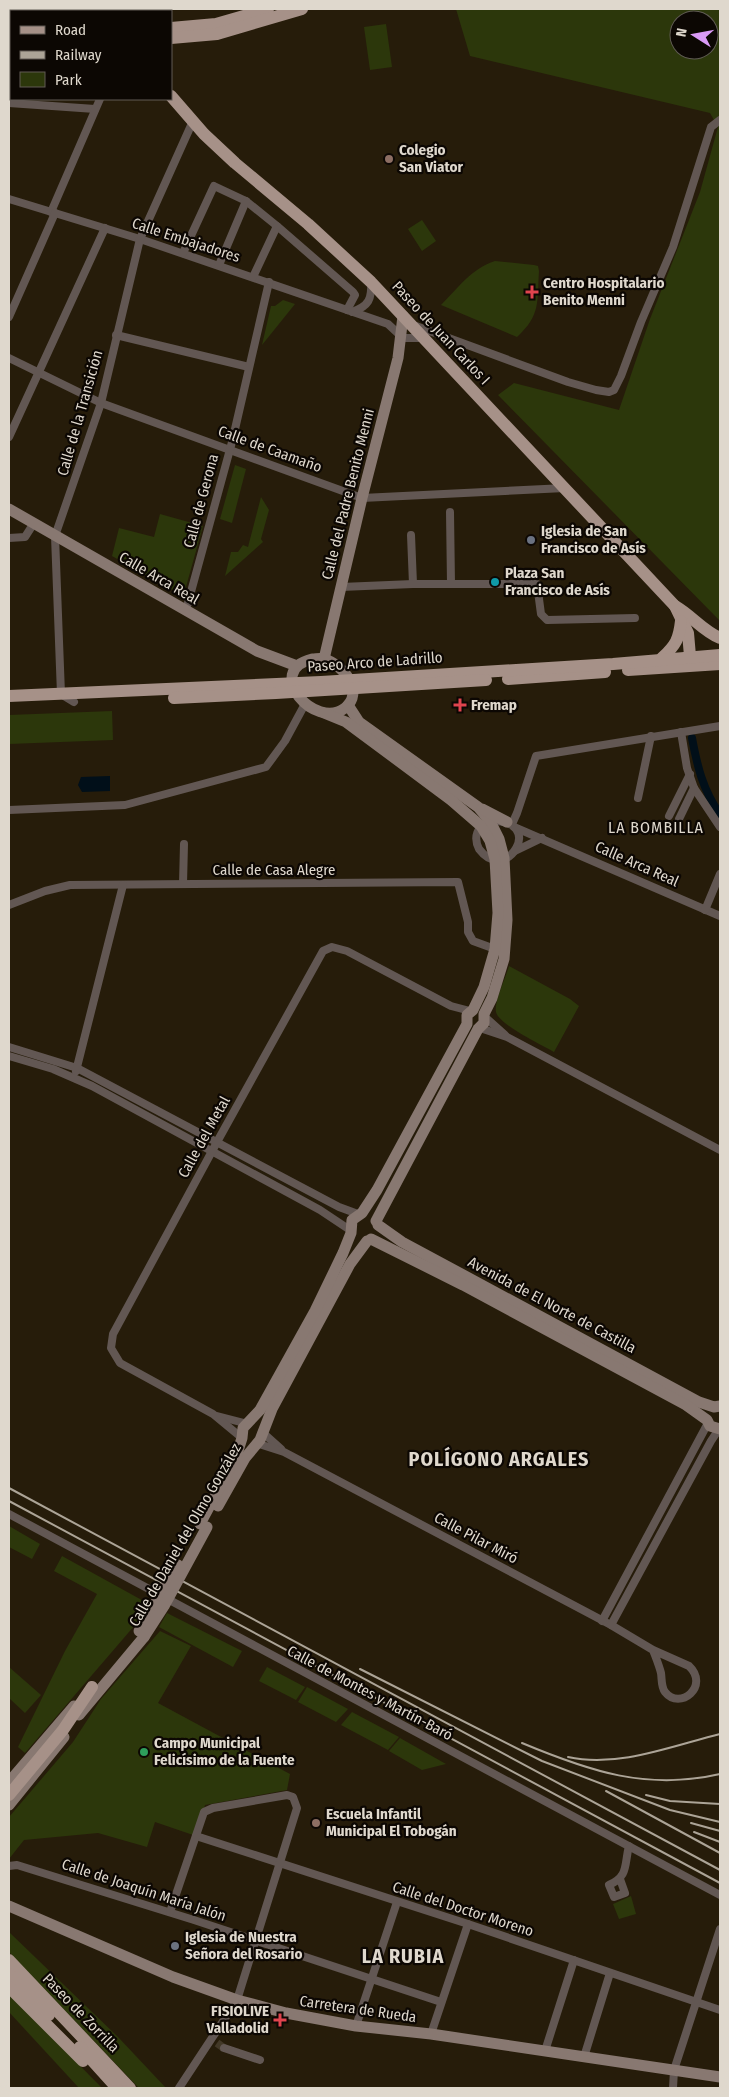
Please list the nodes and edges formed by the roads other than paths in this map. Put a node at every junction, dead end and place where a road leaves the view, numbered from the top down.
1 (268, 9) edge
2 (302, 9) edge
3 (172, 20) edge
4 (196, 27) junction
5 (172, 28) edge
6 (172, 38) edge
7 (172, 97) edge
8 (100, 100) edge
9 (18, 101) edge
10 (9, 103) edge
11 (95, 109) junction
12 (720, 120) edge
13 (193, 121) junction
14 (10, 200) edge
15 (246, 201) junction
16 (9, 209) edge
17 (53, 212) junction
18 (277, 226) junction
19 (105, 228) junction
20 (140, 239) junction
21 (183, 253) junction
22 (219, 265) junction
23 (252, 277) junction
24 (269, 282) junction
25 (371, 282) junction
26 (349, 311) junction
27 (9, 317) edge
28 (408, 320) junction
29 (116, 335) junction
30 (402, 336) junction
31 (424, 338) junction
32 (449, 339) junction
33 (9, 358) edge
34 (249, 366) junction
35 (39, 372) junction
36 (101, 403) junction
37 (9, 438) edge
38 (230, 449) junction
39 (565, 488) junction
40 (362, 498) junction
41 (9, 510) edge
42 (450, 512) dead end
43 (34, 524) junction
44 (411, 535) dead end
45 (55, 536) junction
46 (9, 538) edge
47 (413, 584) junction
48 (451, 584) junction
49 (341, 587) junction
50 (675, 606) junction
51 (186, 610) junction
52 (635, 618) dead end
53 (681, 621) junction
54 (720, 638) edge
55 (720, 654) edge
56 (662, 658) junction
57 (324, 659) junction
58 (695, 661) junction
59 (720, 664) edge
60 (297, 666) junction
61 (351, 684) junction
62 (293, 688) junction
63 (61, 694) junction
64 (9, 696) edge
65 (74, 702) junction
66 (306, 704) junction
67 (9, 705) edge
68 (348, 706) junction
69 (324, 713) junction
70 (720, 726) edge
71 (681, 732) junction
72 (650, 736) junction
73 (690, 774) junction
74 (694, 788) junction
75 (638, 798) dead end
76 (478, 808) junction
77 (9, 810) edge
78 (669, 816) dead end
79 (679, 820) dead end
80 (485, 823) junction
81 (511, 825) junction
82 (720, 827) edge
83 (542, 838) junction
84 (184, 844) dead end
85 (515, 851) junction
86 (500, 859) junction
87 (720, 874) edge
88 (183, 884) junction
89 (123, 885) junction
90 (9, 905) edge
91 (705, 910) junction
92 (720, 916) edge
93 (494, 950) junction
94 (484, 1016) junction
95 (469, 1017) junction
96 (479, 1028) junction
97 (507, 1036) junction
98 (9, 1047) edge
99 (9, 1056) edge
100 (76, 1068) junction
101 (74, 1077) junction
102 (216, 1142) junction
103 (720, 1150) edge
104 (211, 1152) junction
105 (360, 1214) junction
106 (377, 1223) junction
107 (351, 1231) junction
108 (369, 1240) junction
109 (718, 1405) edge
110 (213, 1414) junction
111 (708, 1421) junction
112 (248, 1424) junction
113 (720, 1429) edge
114 (262, 1432) junction
115 (242, 1438) junction
116 (256, 1443) junction
117 (284, 1452) junction
118 (9, 1514) edge
119 (203, 1526) junction
120 (602, 1621) junction
121 (611, 1626) junction
122 (141, 1635) junction
123 (653, 1650) junction
124 (92, 1687) junction
125 (9, 1782) edge
126 (9, 1795) edge
127 (9, 1805) edge
128 (196, 1836) junction
129 (629, 1846) junction
130 (278, 1863) junction
131 (9, 1866) edge
132 (620, 1879) dead end
133 (720, 1895) edge
134 (397, 1902) junction
135 (9, 1906) edge
136 (170, 1912) junction
137 (468, 1924) junction
138 (720, 1930) edge
139 (254, 1940) junction
140 (9, 1960) edge
141 (574, 1960) junction
142 (610, 1973) junction
143 (9, 1974) edge
144 (372, 1978) junction
145 (9, 1987) edge
146 (237, 2000) junction
147 (441, 2002) junction
148 (696, 2002) junction
149 (720, 2010) edge
150 (356, 2026) junction
151 (431, 2034) junction
152 (217, 2043) junction
153 (545, 2051) junction
154 (584, 2056) junction
155 (260, 2060) dead end
156 (674, 2070) junction
157 (720, 2077) edge
158 (110, 2088) edge
159 (117, 2088) edge
160 (130, 2088) edge
161 (179, 2088) edge
162 (673, 2088) edge

1 - 4 main road
2 - 6 main road
3 - 4 main road
4 - 5 main road
7 - 13 main road, Paseo de Juan Carlos I
8 - 11 street
9 - 10 street
9 - 11 street
11 - 17 street
12 - 32 street
13 - 20 street, Calle de la Transición
13 - 25 main road, Paseo de Juan Carlos I
14 - 16 street
14 - 17 street, Calle Embajadores
15 - 18 street
15 - 21 street
15 - 22 street
17 - 19 street, Calle Embajadores
17 - 27 street
18 - 23 street
18 - 26 street
19 - 20 street, Calle Embajadores
19 - 35 street
20 - 21 street, Calle Embajadores
20 - 29 street, Calle de la Transición
21 - 22 street, Calle Embajadores
22 - 23 street, Calle Embajadores
23 - 24 street, Calle Embajadores
24 - 26 street, Calle Embajadores
24 - 34 street, Calle de Gerona
25 - 26 street
25 - 28 main road, Paseo de Juan Carlos I
26 - 30 street, Calle Embajadores
28 - 30 main road, Calle del Padre Benito Menni
28 - 31 main road, Paseo de Juan Carlos I
28 - 32 street
29 - 34 street
29 - 36 street, Calle de la Transición
30 - 31 street
30 - 40 main road, Calle del Padre Benito Menni
31 - 32 street
31 - 39 main road, Paseo de Juan Carlos I
33 - 35 street, Calle de Caamaño
34 - 38 street, Calle de Gerona
35 - 36 street, Calle de Caamaño
35 - 37 street
36 - 38 street, Calle de Caamaño
36 - 45 street, Calle de la Transición
38 - 40 street, Calle de Caamaño
38 - 51 street, Calle de Gerona
39 - 40 street, Calle de Caamaño
39 - 50 main road, Paseo de Juan Carlos I
40 - 49 main road, Calle del Padre Benito Menni
41 - 43 main road, Calle Arca Real
42 - 48 street
43 - 45 main road, Calle Arca Real
43 - 46 street
44 - 47 street
45 - 51 main road, Calle Arca Real
45 - 63 street, Calle de la Transición
47 - 48 street
47 - 49 street
48 - 52 street
49 - 57 main road, Calle del Padre Benito Menni
50 - 53 main road, Paseo de Juan Carlos I
50 - 54 main road, Paseo de Juan Carlos I
51 - 60 main road, Calle Arca Real
53 - 56 main road
53 - 58 main road, Paseo de Juan Carlos I
55 - 58 main road
56 - 58 main road, Paseo Arco de Ladrillo
56 - 61 main road, Paseo Arco de Ladrillo
57 - 60 main road
57 - 61 main road
58 - 59 main road
58 - 61 main road, Paseo Arco de Ladrillo
60 - 62 main road
61 - 62 main road, Paseo Arco de Ladrillo
61 - 68 main road
62 - 63 main road, Paseo Arco de Ladrillo
62 - 65 main road, Paseo Arco de Ladrillo
62 - 66 main road
63 - 64 main road, Paseo Arco de Ladrillo
63 - 65 street
65 - 67 main road, Paseo Arco de Ladrillo
66 - 69 main road
66 - 77 street
68 - 69 main road
68 - 76 main road
69 - 80 main road
70 - 71 street
71 - 72 street
71 - 73 street
72 - 75 street
72 - 81 street
73 - 74 street
73 - 78 street
74 - 79 street
74 - 82 street
76 - 80 main road
76 - 81 main road
80 - 81 street, Calle Arca Real
80 - 86 main road, Calle de Daniel del Olmo González
80 - 86 street
81 - 83 street, Calle Arca Real
81 - 85 street
83 - 85 street
83 - 91 street, Calle Arca Real
84 - 88 street
85 - 86 street
86 - 93 main road, Calle de Daniel del Olmo González
86 - 94 main road, Calle de Daniel del Olmo González
87 - 91 street
88 - 89 street, Calle de Casa Alegre
88 - 93 street, Calle de Casa Alegre
89 - 90 street, Calle de Casa Alegre
89 - 100 street
91 - 92 street, Calle Arca Real
93 - 95 main road, Calle de Daniel del Olmo González
94 - 95 main road
94 - 96 main road, Calle de Daniel del Olmo González
94 - 97 street
95 - 96 main road
95 - 102 street, Calle del Metal
95 - 105 main road, Calle de Daniel del Olmo González
96 - 97 street
96 - 106 main road, Calle de Daniel del Olmo González
97 - 103 street
98 - 100 street
99 - 101 street
100 - 101 street
100 - 102 street
101 - 104 street
102 - 104 street, Calle del Metal
102 - 105 street
104 - 107 street
104 - 110 street, Calle del Metal
105 - 106 main road
105 - 107 main road, Calle de Daniel del Olmo González
106 - 108 main road, Calle de Daniel del Olmo González
106 - 109 main road, Avenida de El Norte de Castilla
107 - 108 main road
107 - 112 main road, Calle de Daniel del Olmo González
108 - 111 main road, Avenida de El Norte de Castilla
108 - 114 main road, Calle de Daniel del Olmo González
109 - 111 main road, Avenida de El Norte de Castilla
110 - 112 street
110 - 115 street
111 - 113 main road, Avenida de El Norte de Castilla
111 - 120 street
112 - 114 main road
112 - 115 main road, Calle de Daniel del Olmo González
113 - 121 street
114 - 116 main road, Calle de Daniel del Olmo González
114 - 117 street, Calle Pilar Miró
115 - 116 main road, Calle de Daniel del Olmo González
115 - 119 main road, Calle de Daniel del Olmo González
116 - 117 street, Calle Pilar Miró
116 - 119 main road, Calle de Daniel del Olmo González
117 - 120 street, Calle Pilar Miró
118 - 129 street, Calle de Montes y Martín-Baró
119 - 122 main road, Calle de Daniel del Olmo González, bridge
120 - 121 street, Calle Pilar Miró
121 - 123 street, Calle Pilar Miró
122 - 124 main road, Calle de Daniel del Olmo González
122 - 127 main road, Calle de Daniel del Olmo González
123 - 123 street, Calle Pilar Miró
124 - 125 main road, Calle de Daniel del Olmo González
124 - 126 main road
128 - 130 street, Calle del Doctor Moreno
128 - 130 street
128 - 136 street
129 - 132 street
129 - 133 street, Calle de Montes y Martín-Baró
130 - 134 street, Calle del Doctor Moreno
130 - 139 street
131 - 136 street, Calle de Joaquín María Jalón
134 - 137 street, Calle del Doctor Moreno
134 - 144 street
135 - 146 main road, Carretera de Rueda
136 - 139 street, Calle de Joaquín María Jalón
137 - 141 street, Calle del Doctor Moreno
137 - 147 street
138 - 148 street
139 - 144 street, Calle de Joaquín María Jalón
139 - 146 street
140 - 160 main road, Paseo de Zorrilla
141 - 142 street, Calle del Doctor Moreno
141 - 153 street
142 - 148 street, Calle del Doctor Moreno
142 - 154 street
143 - 159 main road
144 - 147 street, Calle de Joaquín María Jalón
144 - 150 street
145 - 158 main road
146 - 150 main road, Carretera de Rueda
146 - 152 street
147 - 151 street
148 - 149 street, Calle del Doctor Moreno
148 - 156 street
150 - 151 main road, Carretera de Rueda
151 - 153 main road, Carretera de Rueda
152 - 155 street
152 - 161 street
153 - 154 main road, Carretera de Rueda
154 - 156 main road, Carretera de Rueda
156 - 157 main road, Carretera de Rueda
156 - 162 street

